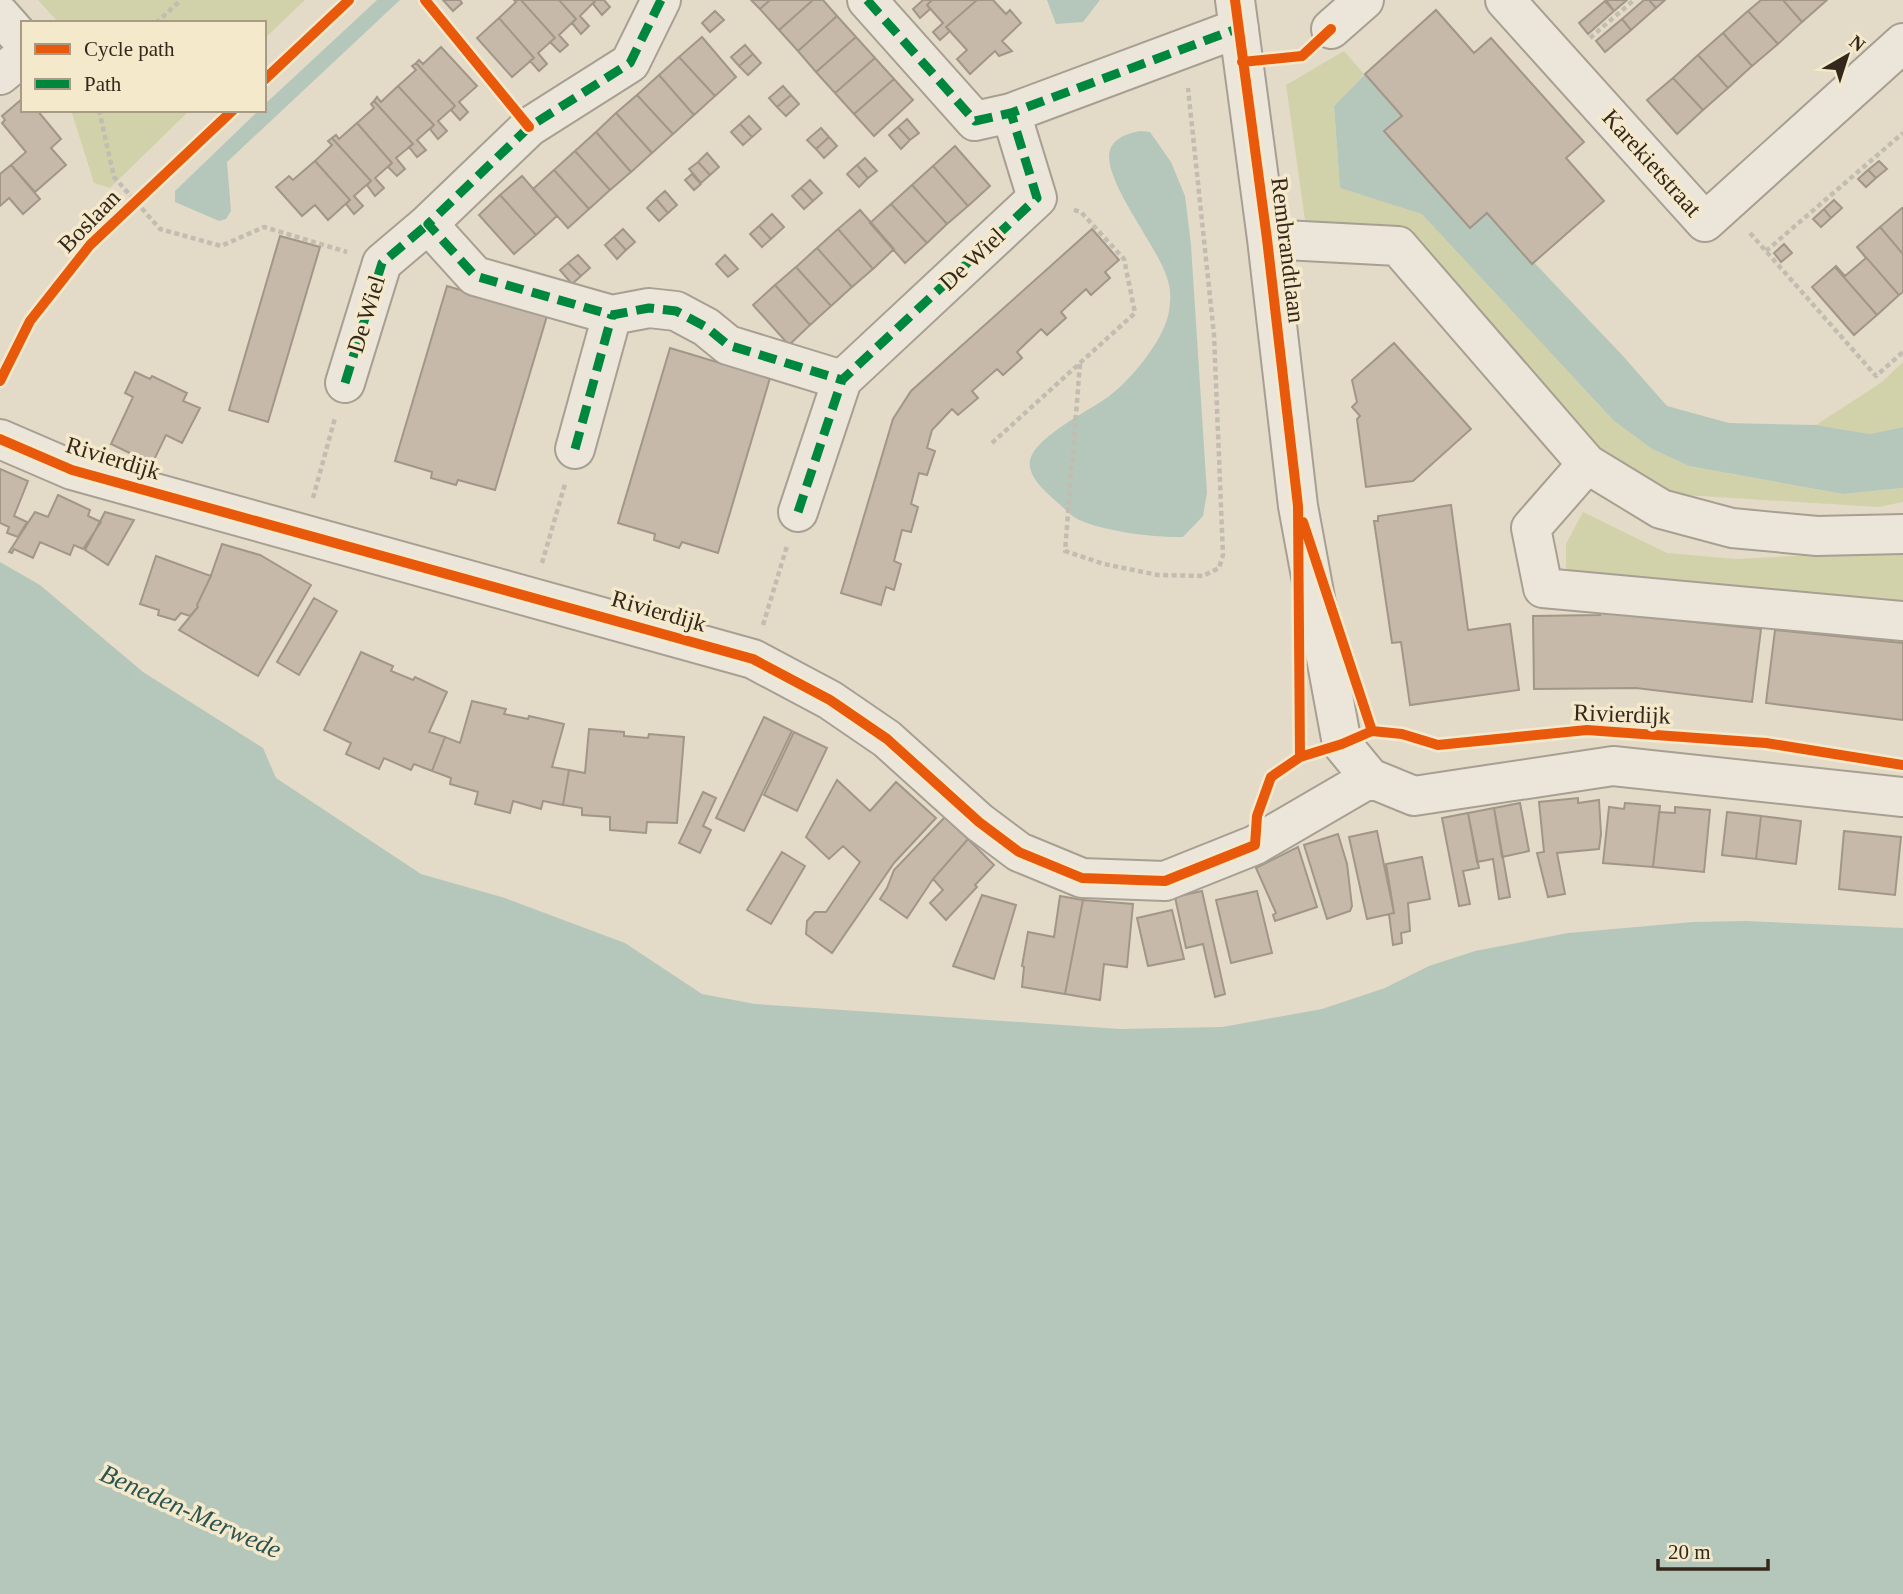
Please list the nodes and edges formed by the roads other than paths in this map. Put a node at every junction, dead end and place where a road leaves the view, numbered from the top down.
1 (661, 0) edge
2 (867, 0) edge
3 (1364, 0) edge
4 (1505, 0) edge
5 (1237, 14) edge
6 (0, 15) edge
7 (1331, 29) dead end
8 (21, 39) edge
9 (1903, 43) edge
10 (21, 58) edge
11 (0, 75) edge
12 (1011, 113) junction
13 (428, 224) junction
14 (1267, 239) junction
15 (612, 315) junction
16 (842, 380) junction
17 (345, 383) road end
18 (0, 439) edge
19 (575, 449) road end
20 (1587, 464) junction
21 (798, 512) road end
22 (1903, 534) edge
23 (1903, 621) edge
24 (1370, 778) junction
25 (1903, 797) edge

1 - 13 street, De Wiel
2 - 12 street
3 - 7 street
4 - 9 street, Karekietstraat
5 - 12 street
5 - 14 street, Rembrandtlaan
6 - 8 street
10 - 11 street
12 - 16 street, De Wiel
13 - 15 street
13 - 17 street, De Wiel
14 - 20 street
14 - 24 street, Rembrandtlaan
15 - 16 street
15 - 19 street
16 - 21 street, De Wiel
18 - 24 street, Rivierdijk
20 - 22 street
20 - 23 street
24 - 25 street

